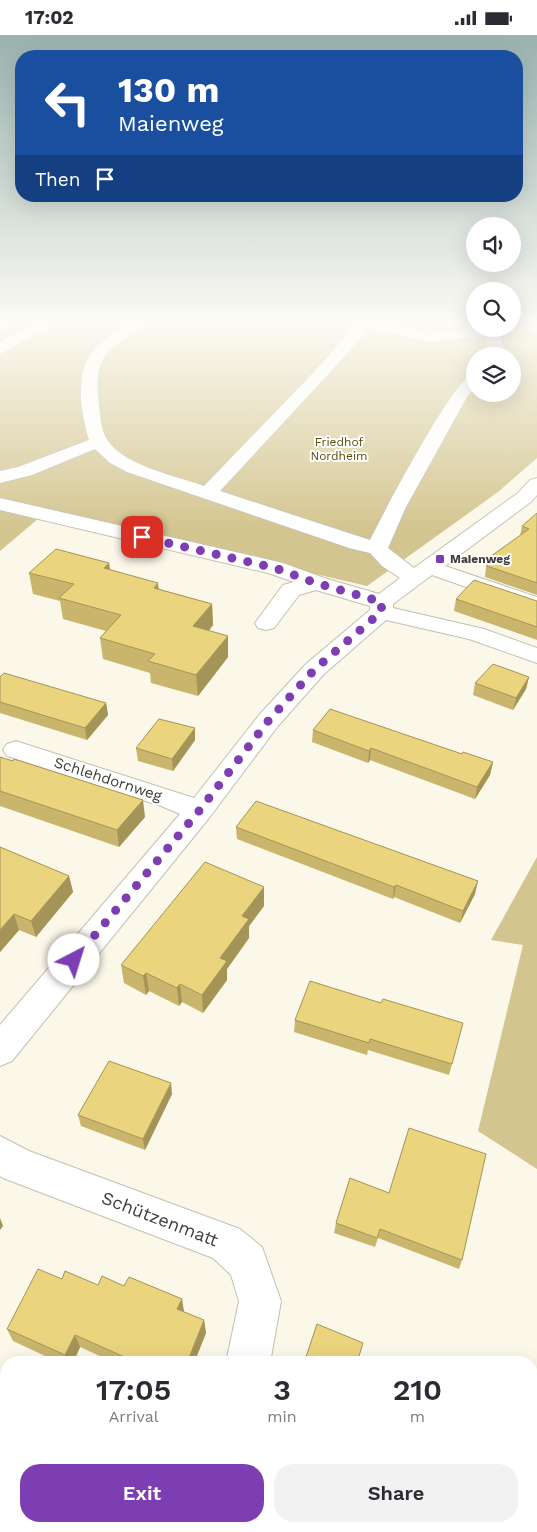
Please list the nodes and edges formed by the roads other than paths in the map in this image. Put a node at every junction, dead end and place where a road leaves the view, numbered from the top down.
1 (91, 392) edge
2 (304, 392) edge
3 (464, 392) edge
4 (99, 443) junction
5 (0, 477) edge
6 (208, 493) junction
7 (533, 494) edge
8 (0, 504) edge
9 (377, 548) junction
10 (422, 573) junction
11 (316, 583) junction
12 (537, 605) edge
13 (381, 607) junction
14 (266, 623) dead end
15 (537, 656) edge
16 (16, 750) dead end
17 (199, 811) junction
18 (0, 1050) edge
19 (0, 1154) edge
20 (249, 1356) edge

1 - 4 street
2 - 6 street
3 - 9 street
4 - 5 street
4 - 6 street
6 - 9 street
7 - 10 street
8 - 11 street
9 - 10 street
10 - 12 street
10 - 13 street
11 - 13 street
11 - 14 street
13 - 15 street
13 - 17 street
16 - 17 street, Schlehdornweg
17 - 18 street
19 - 20 street, Schützenmatt

